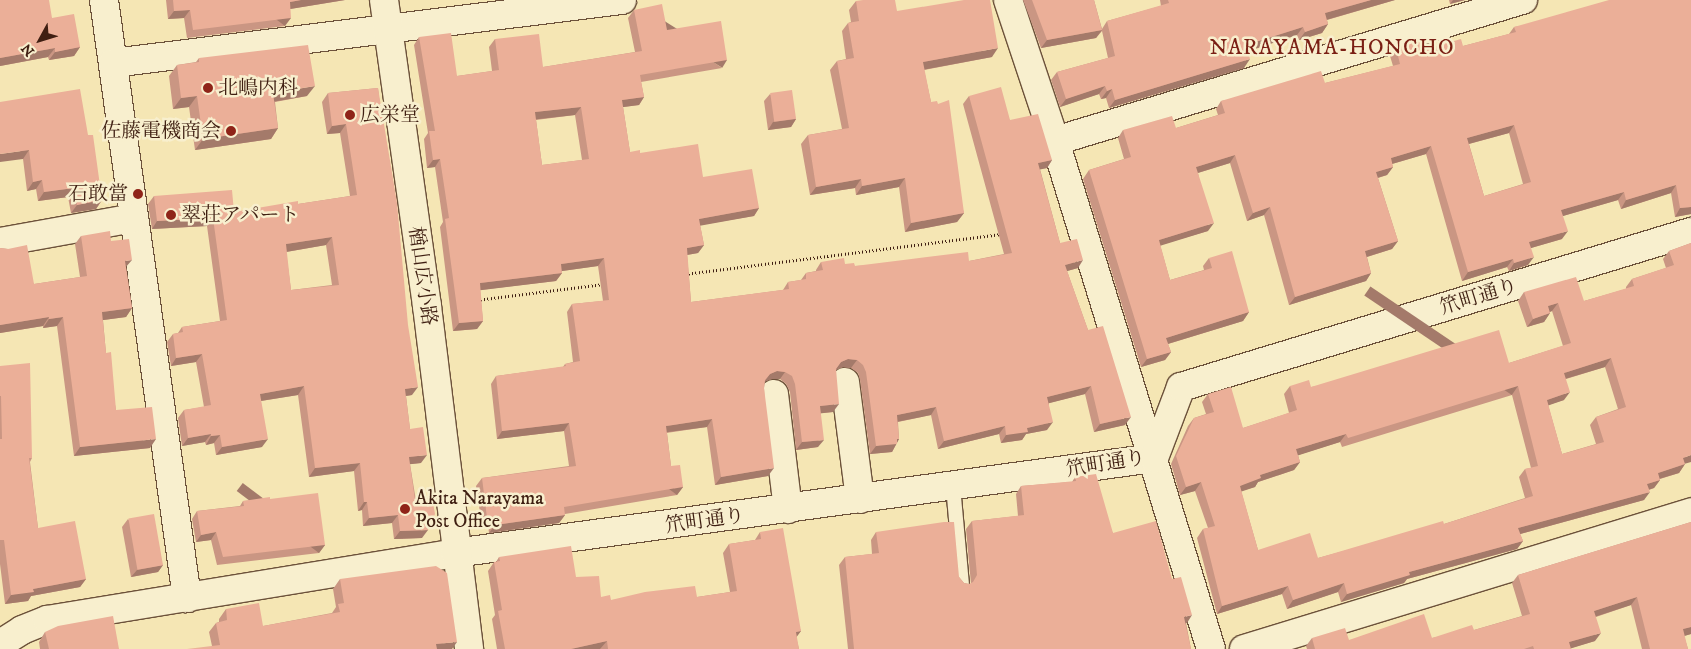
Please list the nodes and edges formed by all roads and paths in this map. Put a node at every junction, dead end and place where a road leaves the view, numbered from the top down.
1 (104, 0) edge
2 (384, 0) edge
3 (622, 0) edge
4 (1008, 0) edge
5 (1523, 0) edge
6 (388, 28) junction
7 (113, 63) junction
8 (1055, 142) junction
9 (134, 218) junction
10 (1691, 232) edge
11 (1010, 233) edge
12 (0, 242) edge
13 (678, 275) edge
14 (609, 283) edge
15 (472, 300) edge
16 (846, 382) dead end
17 (774, 394) dead end
18 (1154, 458) junction
19 (953, 486) junction
20 (860, 499) junction
21 (788, 509) junction
22 (1691, 512) edge
23 (455, 553) junction
24 (962, 584) edge
25 (187, 598) junction
26 (0, 644) edge
27 (469, 649) edge
28 (1211, 649) edge
29 (1244, 649) edge

1 - 7 street
2 - 6 street, 楢山広小路
3 - 6 street
4 - 8 street
5 - 8 street
6 - 7 street
6 - 23 street, 楢山広小路
7 - 9 street
8 - 18 street
9 - 12 street
9 - 25 street
10 - 18 street, 笊町通り
11 - 13 path
14 - 15 path
16 - 20 street
17 - 21 street
18 - 19 street, 笊町通り
18 - 28 street
19 - 20 street, 笊町通り
19 - 24 lane
20 - 21 street, 笊町通り
21 - 23 street, 笊町通り
22 - 29 street
23 - 25 street, 笊町通り
23 - 27 street, 楢山広小路
25 - 26 street, 笊町通り

